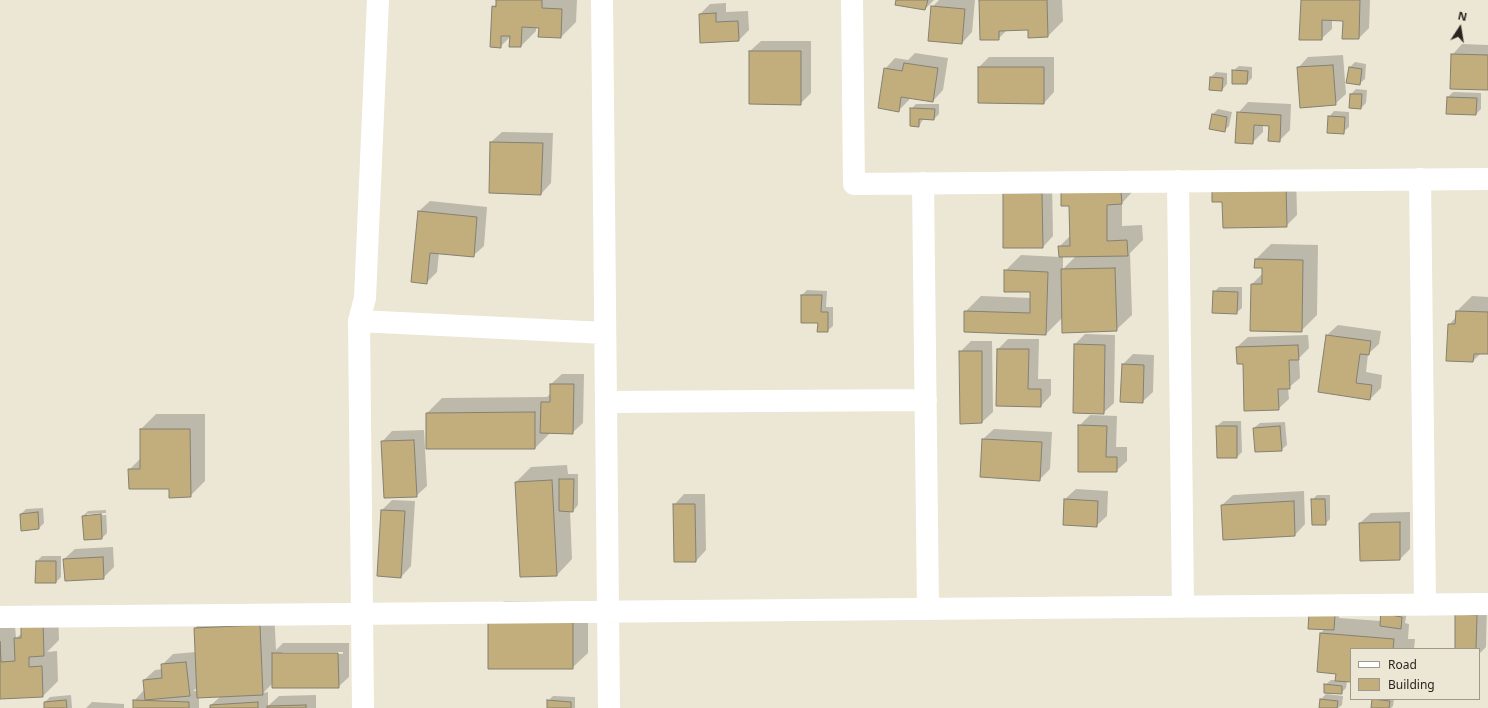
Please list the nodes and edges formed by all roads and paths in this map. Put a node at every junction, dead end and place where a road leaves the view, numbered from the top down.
1 (378, 0) edge
2 (602, 0) edge
3 (852, 0) edge
4 (1488, 178) edge
5 (1420, 179) junction
6 (1178, 181) junction
7 (923, 183) junction
8 (359, 321) junction
9 (606, 333) junction
10 (926, 400) junction
11 (606, 402) junction
12 (1488, 604) edge
13 (1425, 605) junction
14 (1183, 607) junction
15 (928, 609) junction
16 (608, 612) junction
17 (362, 614) junction
18 (0, 617) edge
19 (363, 708) edge
20 (610, 708) edge

1 - 8 street
2 - 9 street
3 - 7 street
4 - 5 street
5 - 6 street
5 - 13 street
6 - 7 street
6 - 14 street
7 - 10 street
8 - 9 street
8 - 17 street
9 - 11 street
10 - 11 street
10 - 15 street
11 - 16 street
12 - 13 street
13 - 14 street
14 - 15 street
15 - 16 street
16 - 17 street
16 - 20 street
17 - 18 street
17 - 19 street

